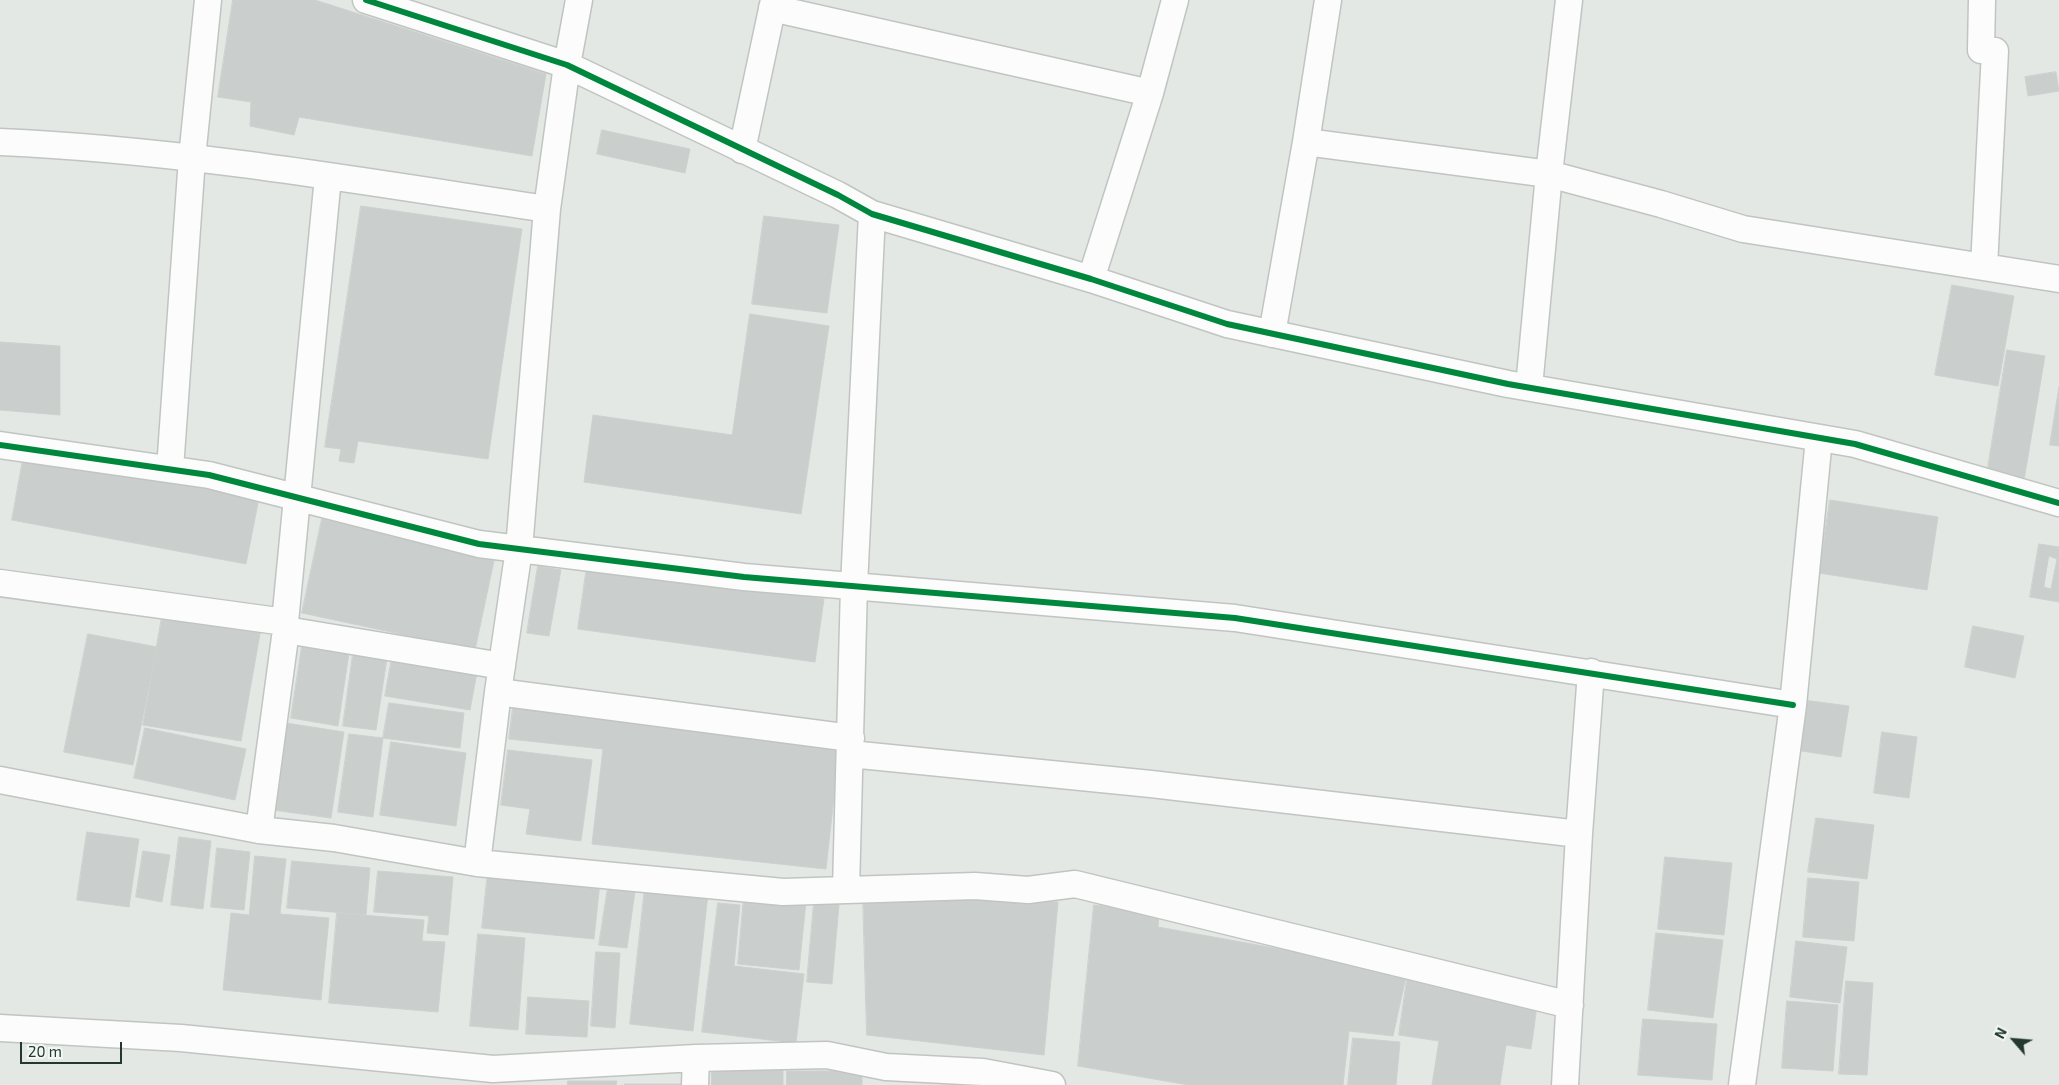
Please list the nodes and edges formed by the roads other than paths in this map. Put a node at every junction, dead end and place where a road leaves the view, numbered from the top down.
1 (208, 0) edge
2 (366, 0) edge
3 (579, 0) edge
4 (1175, 0) edge
5 (1328, 0) edge
6 (1569, 0) edge
7 (1982, 0) edge
8 (773, 4) edge
9 (567, 66) junction
10 (1150, 93) junction
11 (0, 142) edge
12 (1306, 142) junction
13 (742, 150) junction
14 (192, 158) junction
15 (1548, 174) junction
16 (328, 177) junction
17 (548, 209) junction
18 (872, 214) junction
19 (1984, 267) junction
20 (1091, 279) junction
21 (2059, 279) edge
22 (1272, 334) junction
23 (1529, 387) junction
24 (1819, 438) junction
25 (0, 445) edge
26 (170, 469) junction
27 (296, 497) junction
28 (2059, 503) edge
29 (519, 549) junction
30 (0, 582) edge
31 (854, 586) junction
32 (286, 626) junction
33 (502, 666) junction
34 (1591, 672) junction
35 (498, 692) junction
36 (1793, 705) junction
37 (851, 746) junction
38 (0, 780) edge
39 (259, 830) junction
40 (1579, 834) junction
41 (477, 863) junction
42 (846, 890) junction
43 (1570, 1005) junction
44 (0, 1028) edge
45 (696, 1058) junction
46 (695, 1085) edge
47 (1052, 1085) edge
48 (1565, 1085) edge
49 (1742, 1085) edge

1 - 14 street
2 - 9 street
3 - 9 street
4 - 10 street
5 - 12 street
6 - 15 street
7 - 19 street
8 - 10 street
8 - 13 street
9 - 13 street
9 - 17 street
10 - 20 street
11 - 14 street
12 - 15 street
12 - 22 street
13 - 18 street
14 - 16 street
14 - 26 street
15 - 19 street
15 - 23 street
16 - 17 street
16 - 27 street
17 - 29 street
18 - 20 street
18 - 31 street
19 - 21 street
20 - 22 street
22 - 23 street
23 - 24 street
24 - 28 street
24 - 36 street
25 - 26 street
26 - 27 street
27 - 29 street
27 - 32 street
29 - 31 street
29 - 33 street
30 - 32 street
31 - 34 street
31 - 37 street
32 - 33 street
32 - 39 street
33 - 35 street
34 - 36 street
34 - 40 street
35 - 37 street
35 - 41 street
36 - 49 street
37 - 40 street
37 - 42 street
38 - 39 street
39 - 41 street
40 - 43 street
41 - 42 street
42 - 43 street
43 - 48 street
44 - 45 street
45 - 46 street
45 - 47 street

